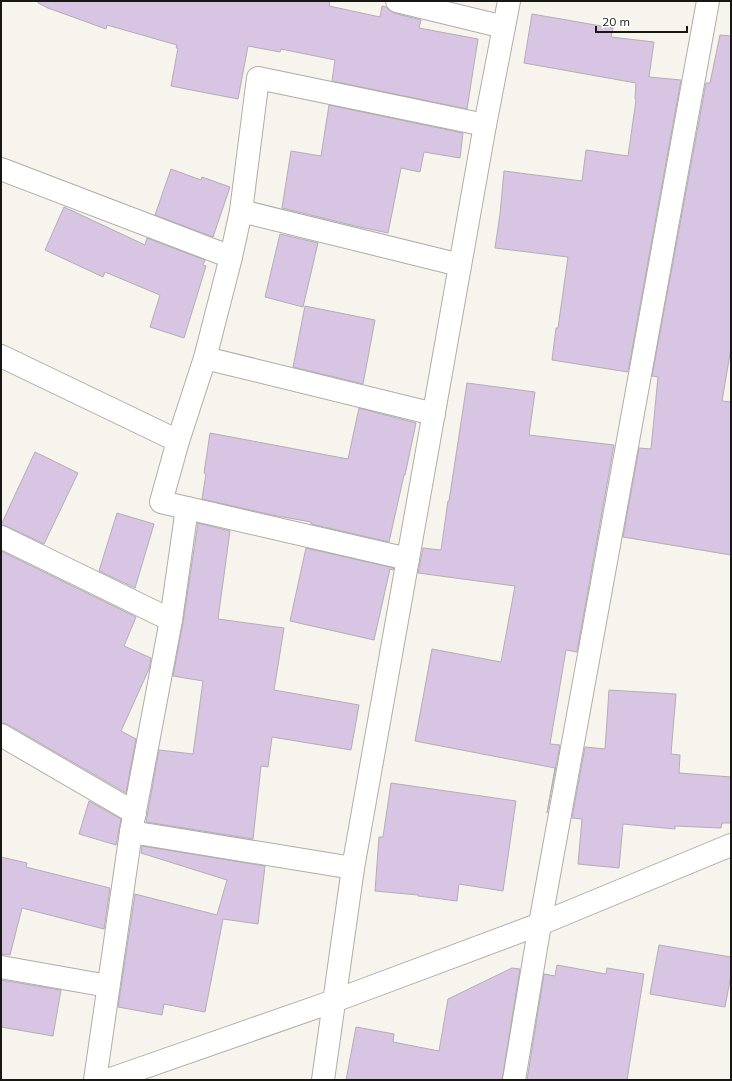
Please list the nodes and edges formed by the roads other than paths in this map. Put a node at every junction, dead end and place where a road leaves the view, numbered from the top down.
1 (397, 1) edge
2 (508, 1) edge
3 (708, 1) edge
4 (504, 27) junction
5 (485, 125) junction
6 (1, 169) edge
7 (241, 211) junction
8 (231, 257) junction
9 (460, 265) junction
10 (1, 356) edge
11 (205, 358) junction
12 (434, 414) junction
13 (178, 441) junction
14 (187, 508) junction
15 (1, 536) edge
16 (408, 559) junction
17 (171, 620) junction
18 (1, 735) edge
19 (133, 822) junction
20 (731, 844) edge
21 (353, 868) junction
22 (540, 924) junction
23 (1, 967) edge
24 (108, 986) junction
25 (334, 1001) junction
26 (95, 1080) edge
27 (108, 1080) edge
28 (324, 1080) edge
29 (514, 1080) edge

1 - 4 street
2 - 4 street
3 - 22 street
4 - 5 street
5 - 7 street
5 - 9 street
6 - 8 street
7 - 8 street
7 - 9 street
8 - 11 street
9 - 12 street
10 - 13 street
11 - 12 street
11 - 13 street
12 - 16 street
13 - 14 street
14 - 16 street
14 - 17 street
15 - 17 street
16 - 21 street
17 - 19 street
18 - 19 street
19 - 21 street
19 - 24 street
20 - 22 street
21 - 25 street
22 - 25 street
22 - 29 street
23 - 24 street
24 - 26 street
25 - 27 street
25 - 28 street

